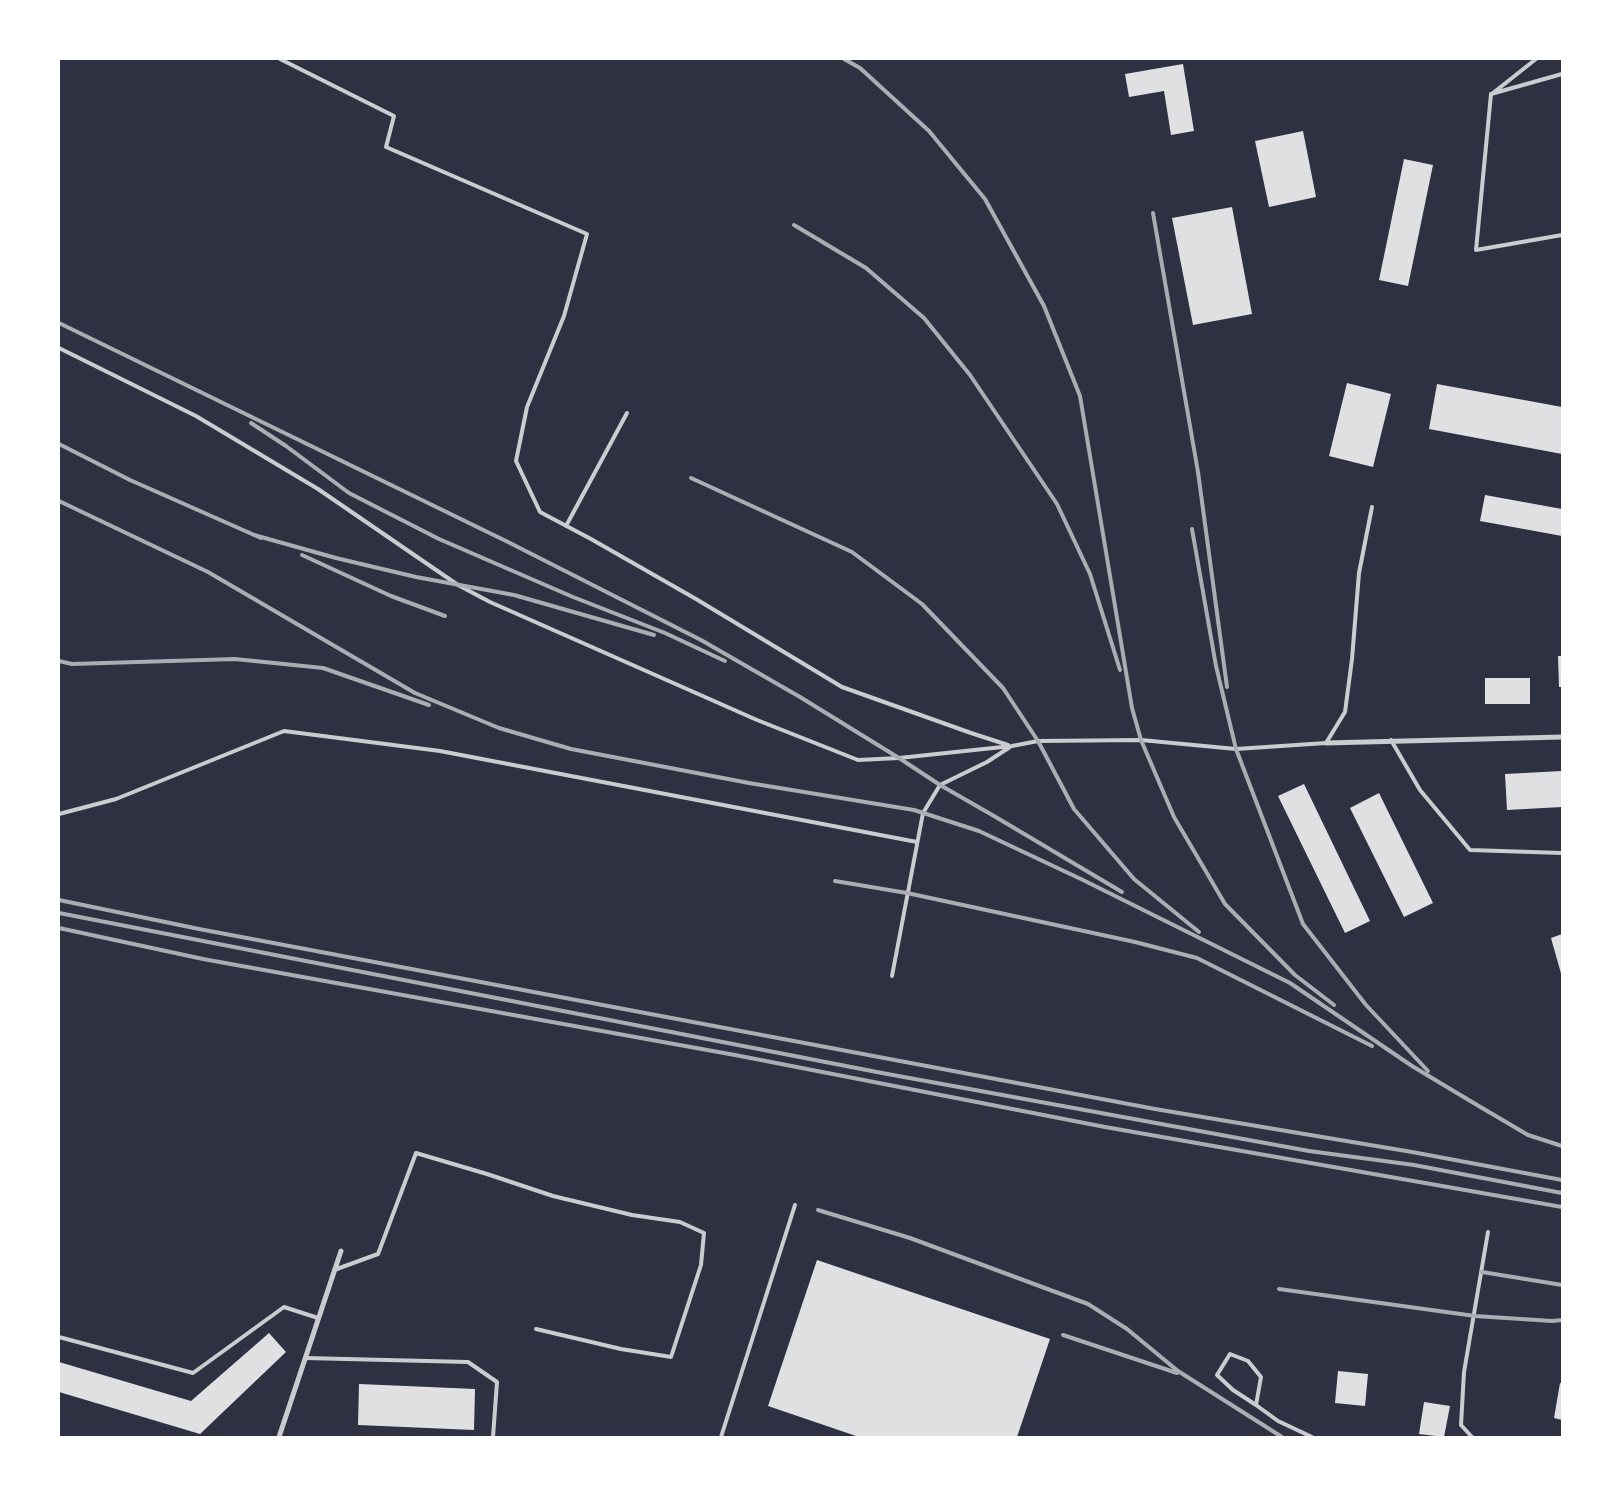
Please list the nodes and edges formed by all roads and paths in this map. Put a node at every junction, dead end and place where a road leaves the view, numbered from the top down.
1 (280, 59) edge
2 (1536, 59) edge
3 (1562, 74) edge
4 (1491, 94) junction
5 (1562, 235) edge
6 (59, 348) edge
7 (627, 413) dead end
8 (1372, 507) dead end
9 (566, 526) junction
10 (1562, 736) edge
11 (1391, 740) junction
12 (1326, 743) junction
13 (1012, 746) junction
14 (59, 814) edge
15 (917, 842) junction
16 (1562, 853) edge
17 (892, 976) dead end
18 (795, 1205) dead end
19 (1488, 1232) dead end
20 (341, 1251) dead end
21 (334, 1270) junction
22 (318, 1318) junction
23 (536, 1329) dead end
24 (59, 1337) edge
25 (305, 1358) junction
26 (1256, 1405) junction
27 (279, 1437) edge
28 (493, 1437) edge
29 (721, 1437) edge
30 (1312, 1437) edge
31 (1472, 1437) edge

1 - 9 lane
2 - 4 lane
3 - 4 lane
4 - 5 lane
6 - 13 lane
7 - 9 lane
8 - 12 lane
9 - 13 lane
10 - 11 street
11 - 12 street
11 - 16 lane
12 - 13 lane
13 - 15 lane
14 - 15 lane
15 - 17 lane
18 - 29 lane
19 - 31 lane
20 - 21 street
21 - 22 street
21 - 23 lane
22 - 24 lane
22 - 25 street
25 - 27 street
25 - 28 lane
26 - 26 lane
26 - 30 lane

